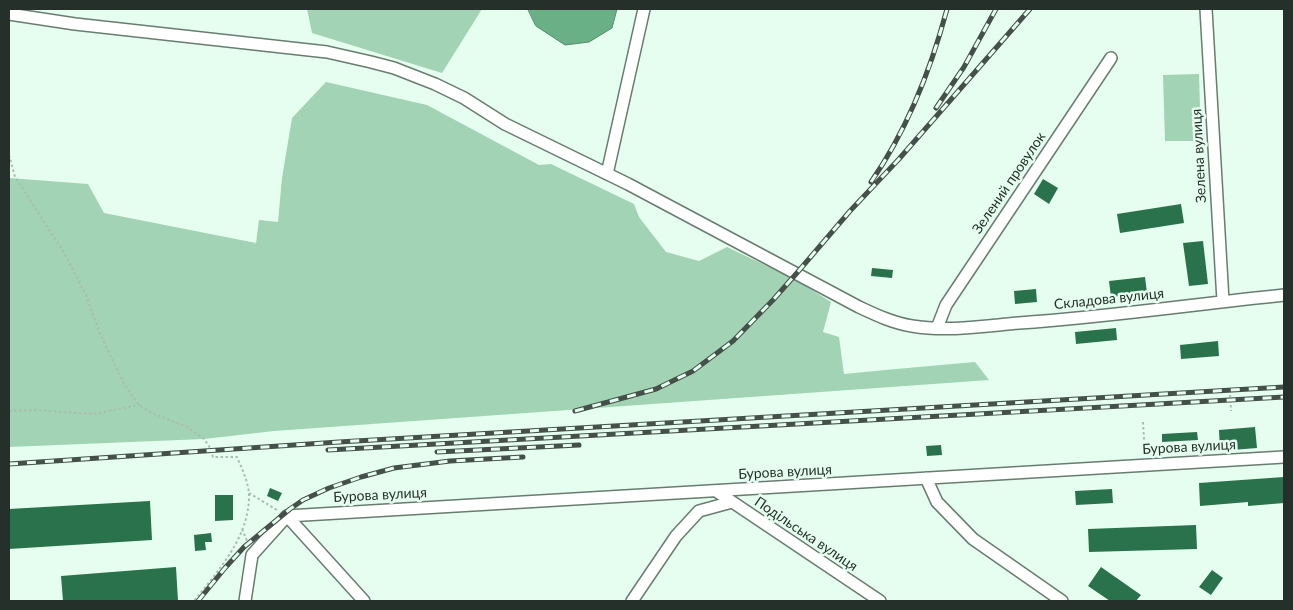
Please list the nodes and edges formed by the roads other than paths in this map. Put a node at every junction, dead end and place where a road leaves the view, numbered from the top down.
1 (644, 9) edge
2 (1206, 9) edge
3 (9, 14) edge
4 (1111, 58) dead end
5 (607, 174) junction
6 (1284, 295) edge
7 (1223, 301) junction
8 (937, 328) junction
9 (1284, 457) edge
10 (926, 478) junction
11 (716, 491) junction
12 (732, 502) junction
13 (287, 516) junction
14 (245, 601) edge
15 (364, 601) edge
16 (632, 601) edge
17 (880, 601) edge
18 (1062, 601) edge

1 - 5 street
2 - 7 street, Зелена вулиця
3 - 5 street, Складова вулиця
4 - 8 street, Зелений провулок
5 - 8 street, Складова вулиця
6 - 7 street, Складова вулиця
7 - 8 street, Складова вулиця
9 - 10 street, Бурова вулиця
10 - 11 street, Бурова вулиця
10 - 18 street
11 - 12 street, Подільська вулиця
11 - 13 street, Бурова вулиця
12 - 16 street
12 - 17 street, Подільська вулиця
13 - 14 street
13 - 15 street

